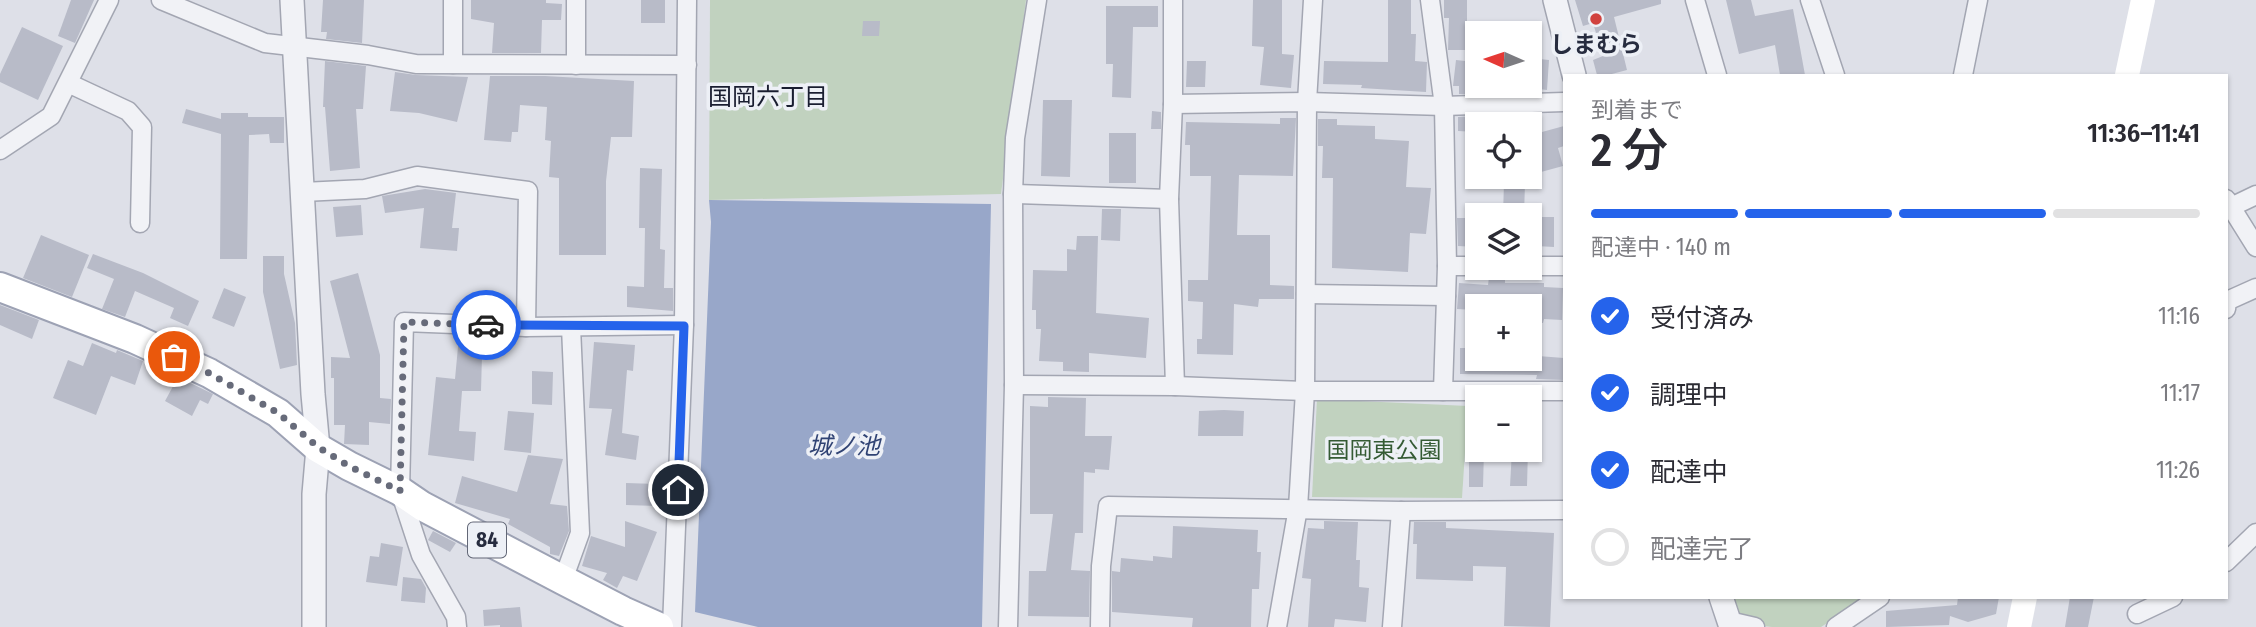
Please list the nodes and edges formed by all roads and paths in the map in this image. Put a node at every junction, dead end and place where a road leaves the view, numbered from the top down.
1 (109, 0) edge
2 (161, 0) edge
3 (292, 0) edge
4 (453, 0) edge
5 (576, 0) edge
6 (687, 0) edge
7 (1037, 0) edge
8 (1173, 0) edge
9 (1313, 0) edge
10 (1430, 0) edge
11 (1555, 0) edge
12 (1695, 0) edge
13 (1810, 0) edge
14 (1978, 0) edge
15 (2143, 0) edge
16 (294, 46) junction
17 (453, 64) junction
18 (576, 65) junction
19 (687, 65) junction
20 (1574, 74) edge
21 (1717, 74) edge
22 (1835, 74) edge
23 (1963, 74) edge
24 (2127, 74) edge
25 (68, 83) junction
26 (1307, 102) junction
27 (1563, 102) edge
28 (1173, 104) junction
29 (1444, 106) junction
30 (0, 150) edge
31 (303, 192) junction
32 (1013, 194) junction
33 (2256, 195) edge
34 (1169, 199) junction
35 (2228, 203) edge
36 (140, 223) dead end
37 (2256, 247) edge
38 (1447, 265) junction
39 (1465, 266) edge
40 (1542, 266) edge
41 (1563, 266) edge
42 (0, 287) edge
43 (2256, 288) edge
44 (1306, 294) junction
45 (1446, 296) junction
46 (2228, 301) edge
47 (684, 326) junction
48 (526, 327) junction
49 (571, 327) junction
50 (1014, 385) junction
51 (1175, 386) junction
52 (1306, 391) junction
53 (1443, 391) junction
54 (1563, 391) edge
55 (318, 447) junction
56 (400, 491) junction
57 (1298, 508) junction
58 (1563, 510) edge
59 (1401, 511) junction
60 (2256, 533) edge
61 (2228, 560) edge
62 (563, 580) junction
63 (1722, 599) edge
64 (1877, 599) edge
65 (2025, 599) edge
66 (2169, 599) edge
67 (2137, 614) dead end
68 (1730, 624) edge
69 (314, 627) edge
70 (457, 627) edge
71 (659, 627) edge
72 (673, 627) edge
73 (1008, 627) edge
74 (1100, 627) edge
75 (1277, 627) edge
76 (1392, 627) edge
77 (1755, 627) edge
78 (1836, 627) edge
79 (2019, 627) edge

1 - 25 street
2 - 16 street
3 - 16 street
4 - 17 street
5 - 18 street
6 - 19 street
7 - 32 street
8 - 28 street
9 - 26 street
10 - 29 street
11 - 20 street
12 - 21 street
13 - 22 street
14 - 23 street
15 - 24 main road
16 - 17 street
16 - 31 street
17 - 18 street
18 - 19 street
19 - 47 street
25 - 30 street
25 - 36 street
26 - 28 street
26 - 29 street
26 - 44 street
27 - 29 street
28 - 34 street
29 - 38 street
31 - 48 street
31 - 55 street
32 - 34 street
32 - 50 street
33 - 35 street
34 - 51 street
35 - 37 street
38 - 39 street
38 - 45 street
40 - 41 street
42 - 55 main road, 84
43 - 46 street
44 - 45 street
44 - 52 street
45 - 53 street
47 - 49 street
47 - 72 street
48 - 49 street
48 - 56 street
49 - 62 street
50 - 51 street
50 - 73 street
51 - 52 street
52 - 53 street
52 - 57 street
53 - 54 street
55 - 56 main road, 84
55 - 69 street
56 - 62 main road, 84
56 - 70 street
57 - 59 street
57 - 74 street
57 - 75 street
58 - 59 street
59 - 76 street
60 - 61 street
62 - 71 main road, 84
63 - 68 street
64 - 78 street
65 - 79 main road
66 - 67 street
68 - 77 street

